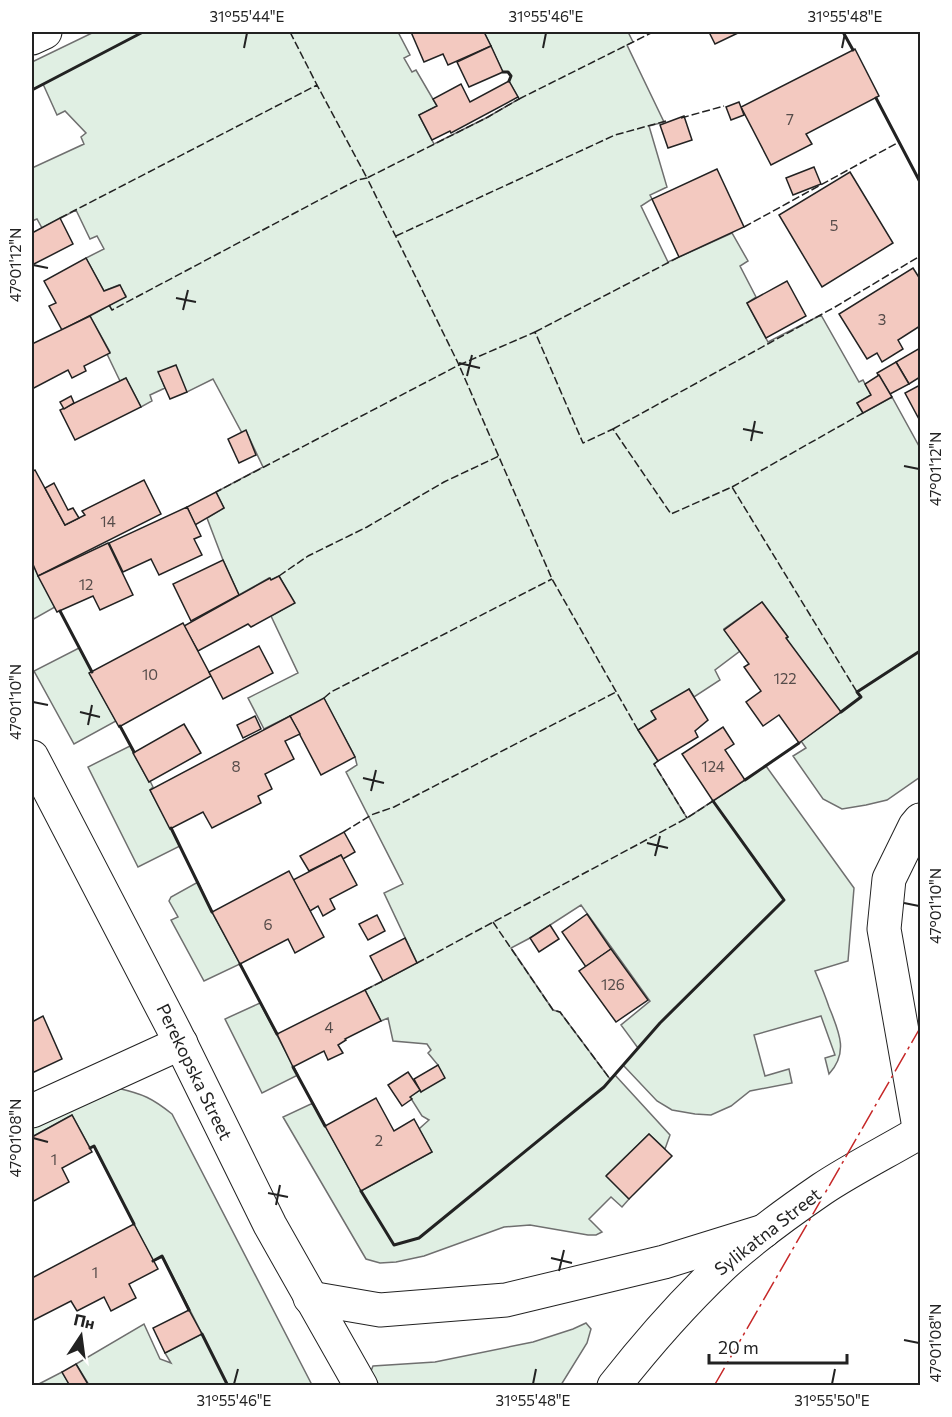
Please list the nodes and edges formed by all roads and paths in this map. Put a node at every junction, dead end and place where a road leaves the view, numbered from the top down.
1 (45, 32) edge
2 (32, 38) edge
3 (32, 757) edge
4 (921, 820) edge
5 (181, 1043) junction
6 (32, 1112) edge
7 (920, 1132) edge
8 (764, 1231) junction
9 (310, 1298) junction
10 (361, 1386) edge
11 (614, 1386) edge

1 - 2 street
3 - 5 street, Perekopska Street
4 - 7 street
5 - 6 street
5 - 9 street, Perekopska Street
7 - 8 street, Sylikatna Street
8 - 9 street
8 - 11 street, Sylikatna Street
9 - 10 street, Perekopska Street

